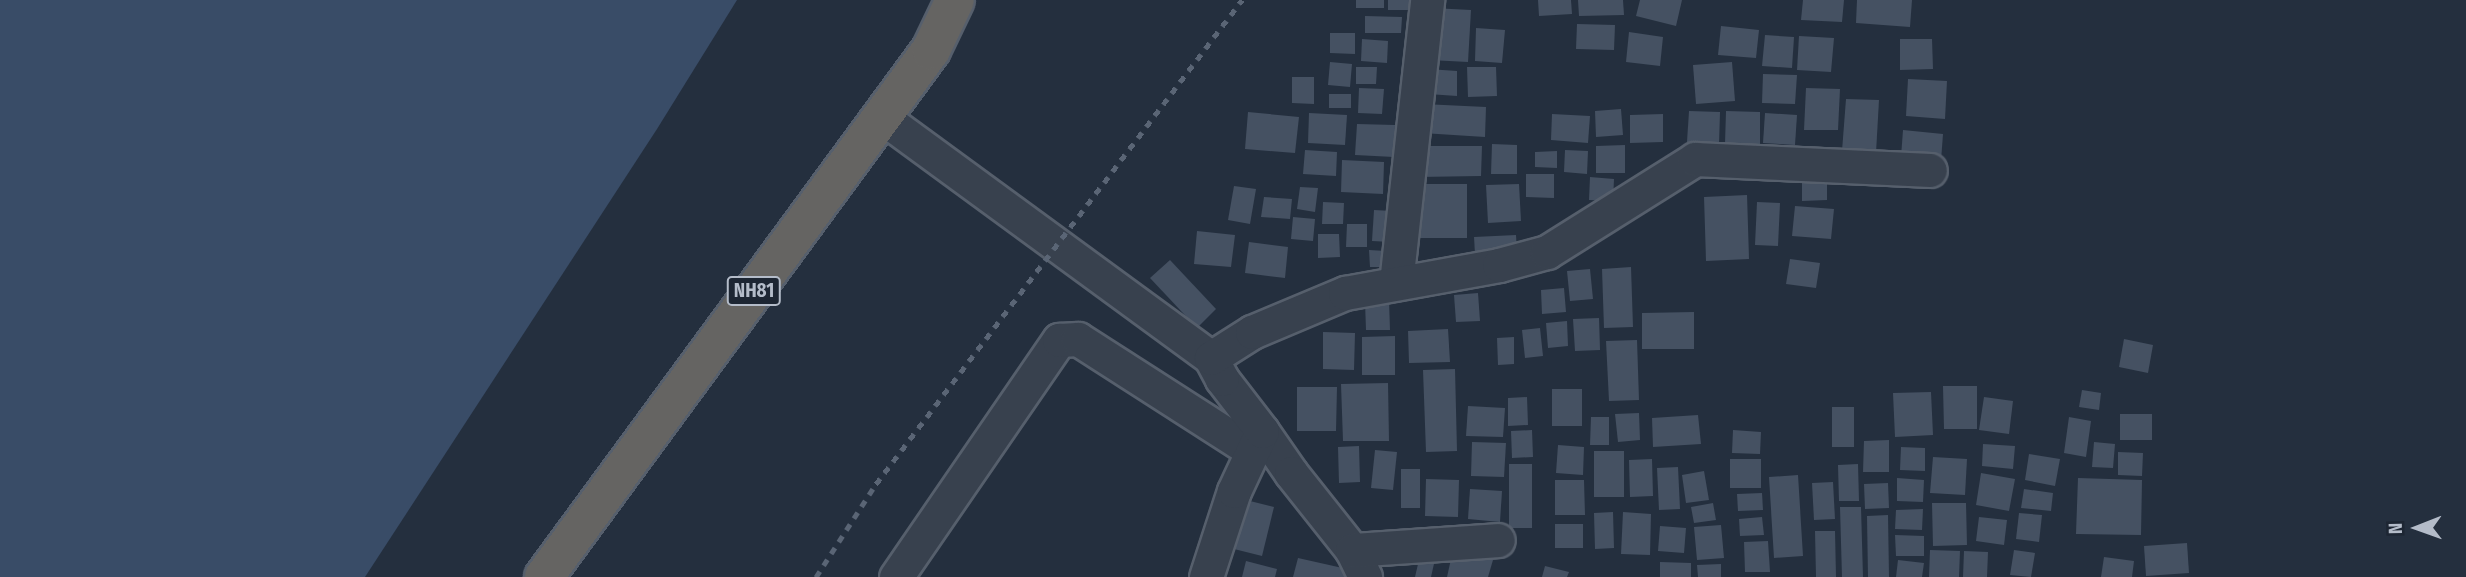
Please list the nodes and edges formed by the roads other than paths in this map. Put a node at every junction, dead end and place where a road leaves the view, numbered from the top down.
1 (955, 0) edge
2 (1427, 0) edge
3 (882, 117) junction
4 (1930, 170) dead end
5 (1396, 283) junction
6 (1211, 358) junction
7 (1257, 441) junction
8 (1498, 540) dead end
9 (1359, 563) edge
10 (544, 577) edge
11 (896, 577) edge
12 (1206, 577) edge

1 - 3 highway, NH81
2 - 5 street
3 - 6 street
3 - 10 highway, NH81
4 - 5 street
5 - 6 street
6 - 7 street
7 - 9 street
7 - 11 street
7 - 12 street
8 - 9 street

